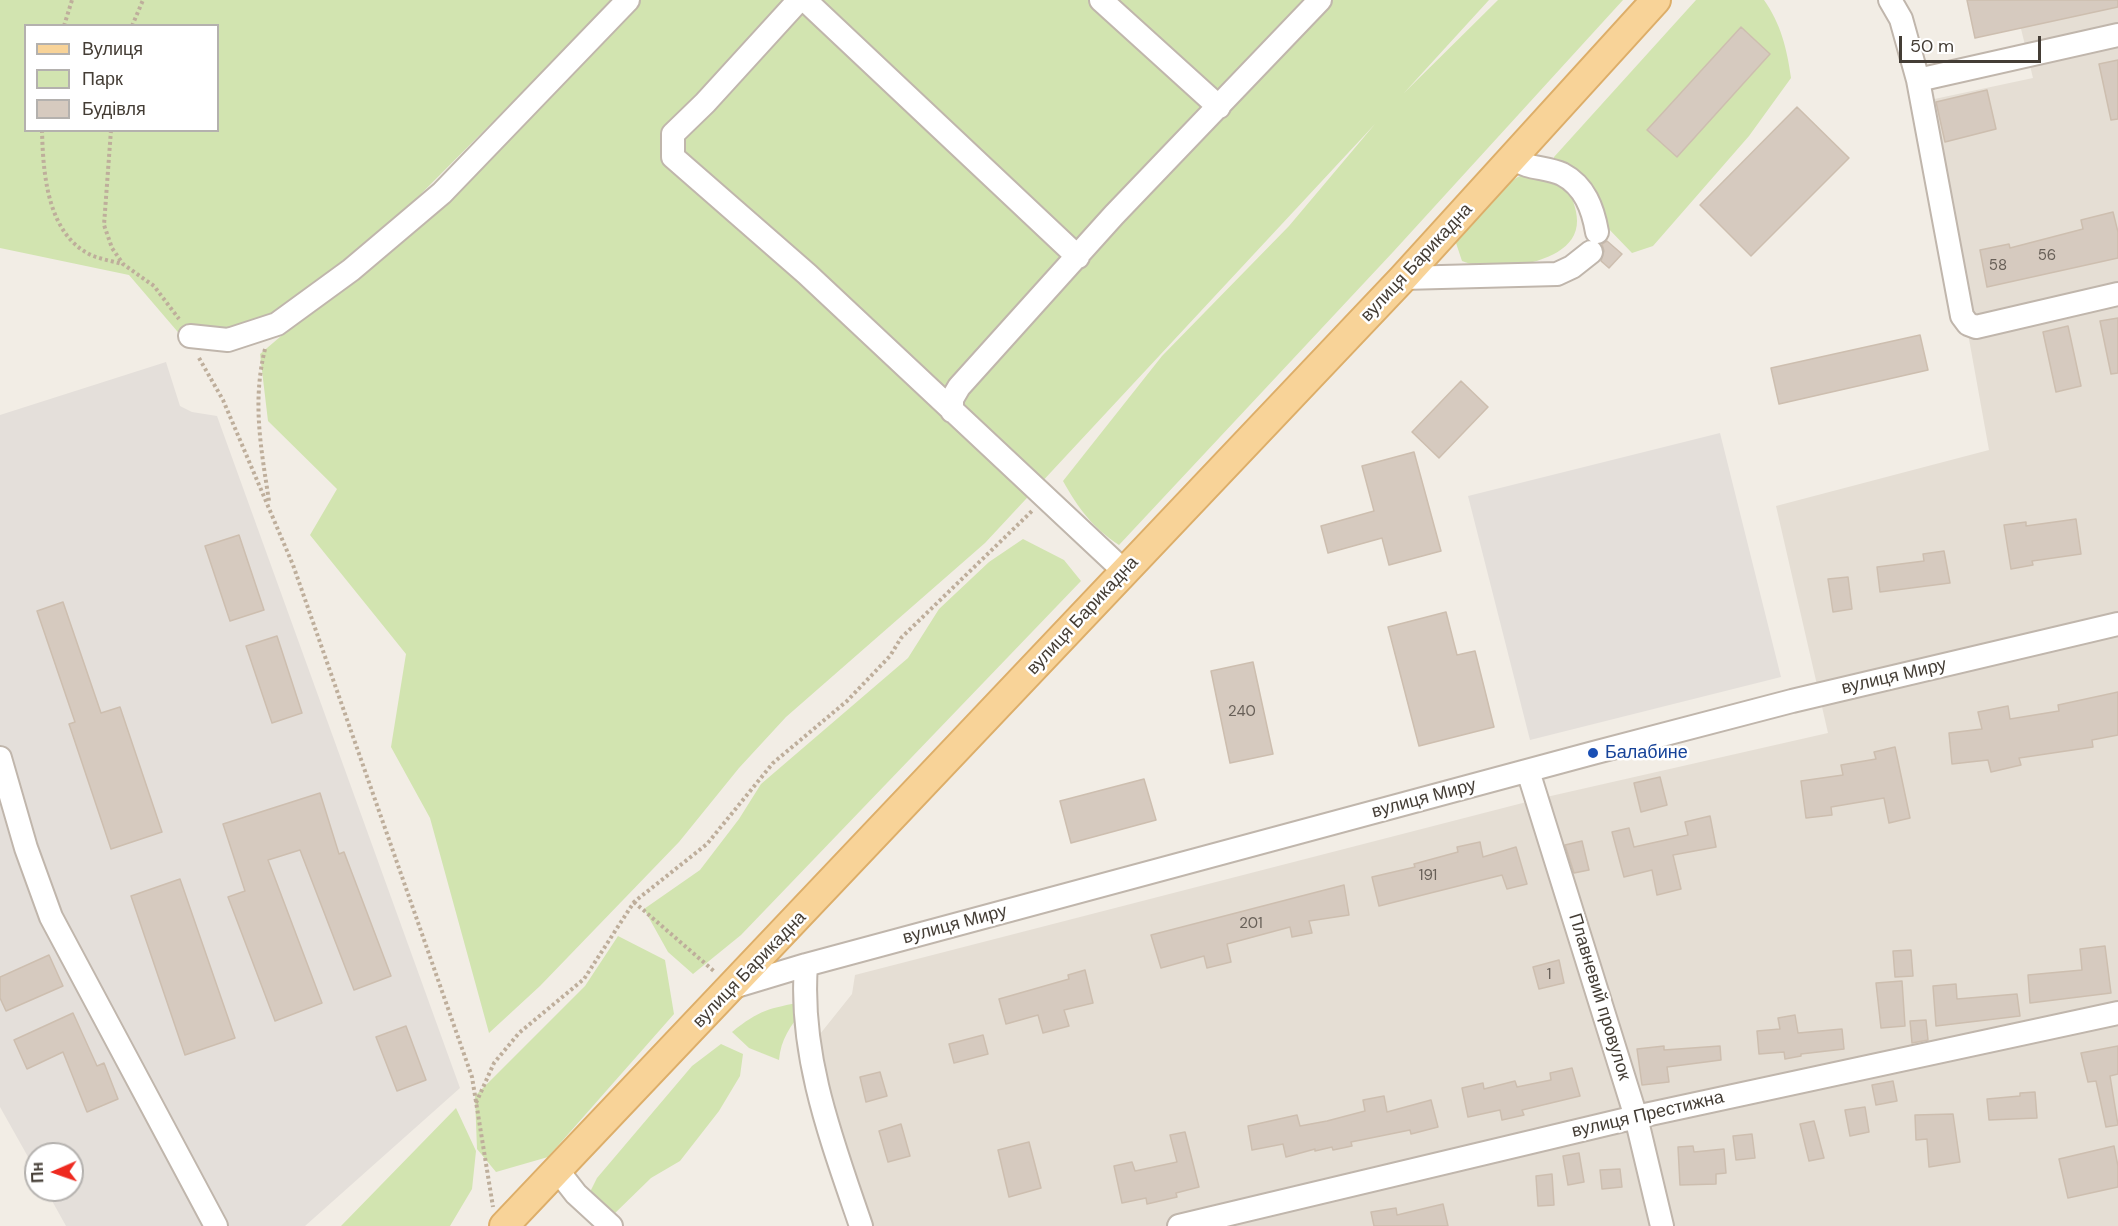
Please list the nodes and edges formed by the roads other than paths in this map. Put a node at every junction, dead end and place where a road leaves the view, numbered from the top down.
1 (628, 0) edge
2 (799, 0) edge
3 (805, 0) edge
4 (1101, 0) edge
5 (1320, 0) edge
6 (1656, 0) edge
7 (1890, 0) edge
8 (2118, 35) edge
9 (1918, 80) junction
10 (1219, 107) junction
11 (1513, 159) junction
12 (1078, 257) junction
13 (1403, 279) junction
14 (2118, 294) edge
15 (190, 336) road end
16 (952, 411) junction
17 (1124, 571) junction
18 (2118, 624) edge
19 (0, 758) edge
20 (1527, 771) junction
21 (806, 965) junction
22 (734, 987) junction
23 (2118, 1013) edge
24 (1636, 1117) junction
25 (558, 1171) junction
26 (499, 1219) edge
27 (216, 1226) edge
28 (611, 1226) edge
29 (861, 1226) edge
30 (1179, 1226) edge
31 (1662, 1226) edge

1 - 15 street
2 - 16 street
3 - 12 street
4 - 10 street
5 - 10 street
6 - 11 main road, вулиця Барикадна
7 - 9 street
8 - 9 street
9 - 14 street
10 - 12 street
11 - 13 main road, вулиця Барикадна
11 - 13 street
12 - 16 street
13 - 17 main road, вулиця Барикадна
16 - 17 street
17 - 22 main road, вулиця Барикадна
18 - 20 street, вулиця Миру
19 - 27 street
20 - 21 street, вулиця Миру
20 - 24 street, Плавневий провулок
21 - 22 street, вулиця Миру
21 - 29 street
22 - 25 main road, вулиця Барикадна
23 - 24 street, вулиця Престижна
24 - 30 street, вулиця Престижна
24 - 31 street, Плавневий провулок
25 - 26 main road, вулиця Барикадна
25 - 28 street

